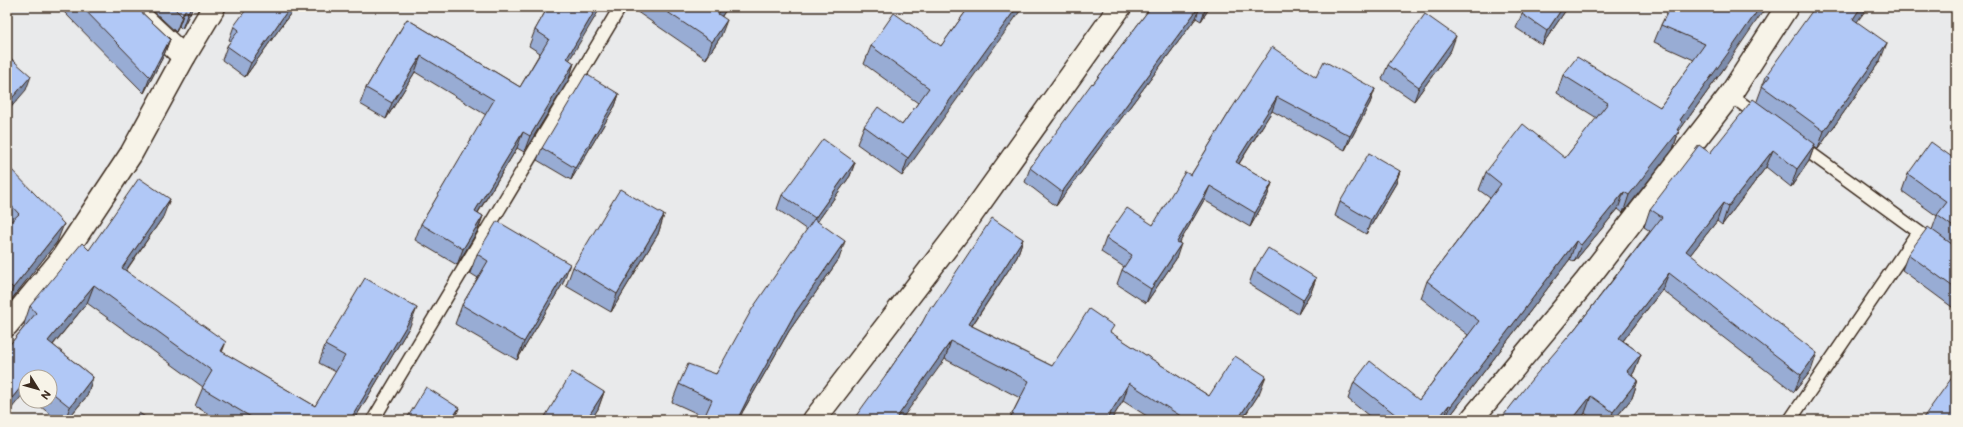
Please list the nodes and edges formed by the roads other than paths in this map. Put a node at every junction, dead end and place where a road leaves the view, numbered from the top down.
1 (131, 7) edge
2 (214, 7) edge
3 (1120, 7) edge
4 (1787, 7) edge
5 (619, 9) dead end
6 (184, 57) junction
7 (1730, 95) junction
8 (1768, 122) edge
9 (1787, 136) edge
10 (1918, 232) junction
11 (1956, 259) edge
12 (7, 325) edge
13 (373, 420) edge
14 (814, 420) edge
15 (1471, 420) edge
16 (1790, 420) edge

1 - 6 street
2 - 6 street
3 - 14 street
4 - 7 street
5 - 13 lane
6 - 12 street
7 - 8 lane
7 - 15 street
9 - 10 lane
10 - 11 lane
10 - 16 lane

